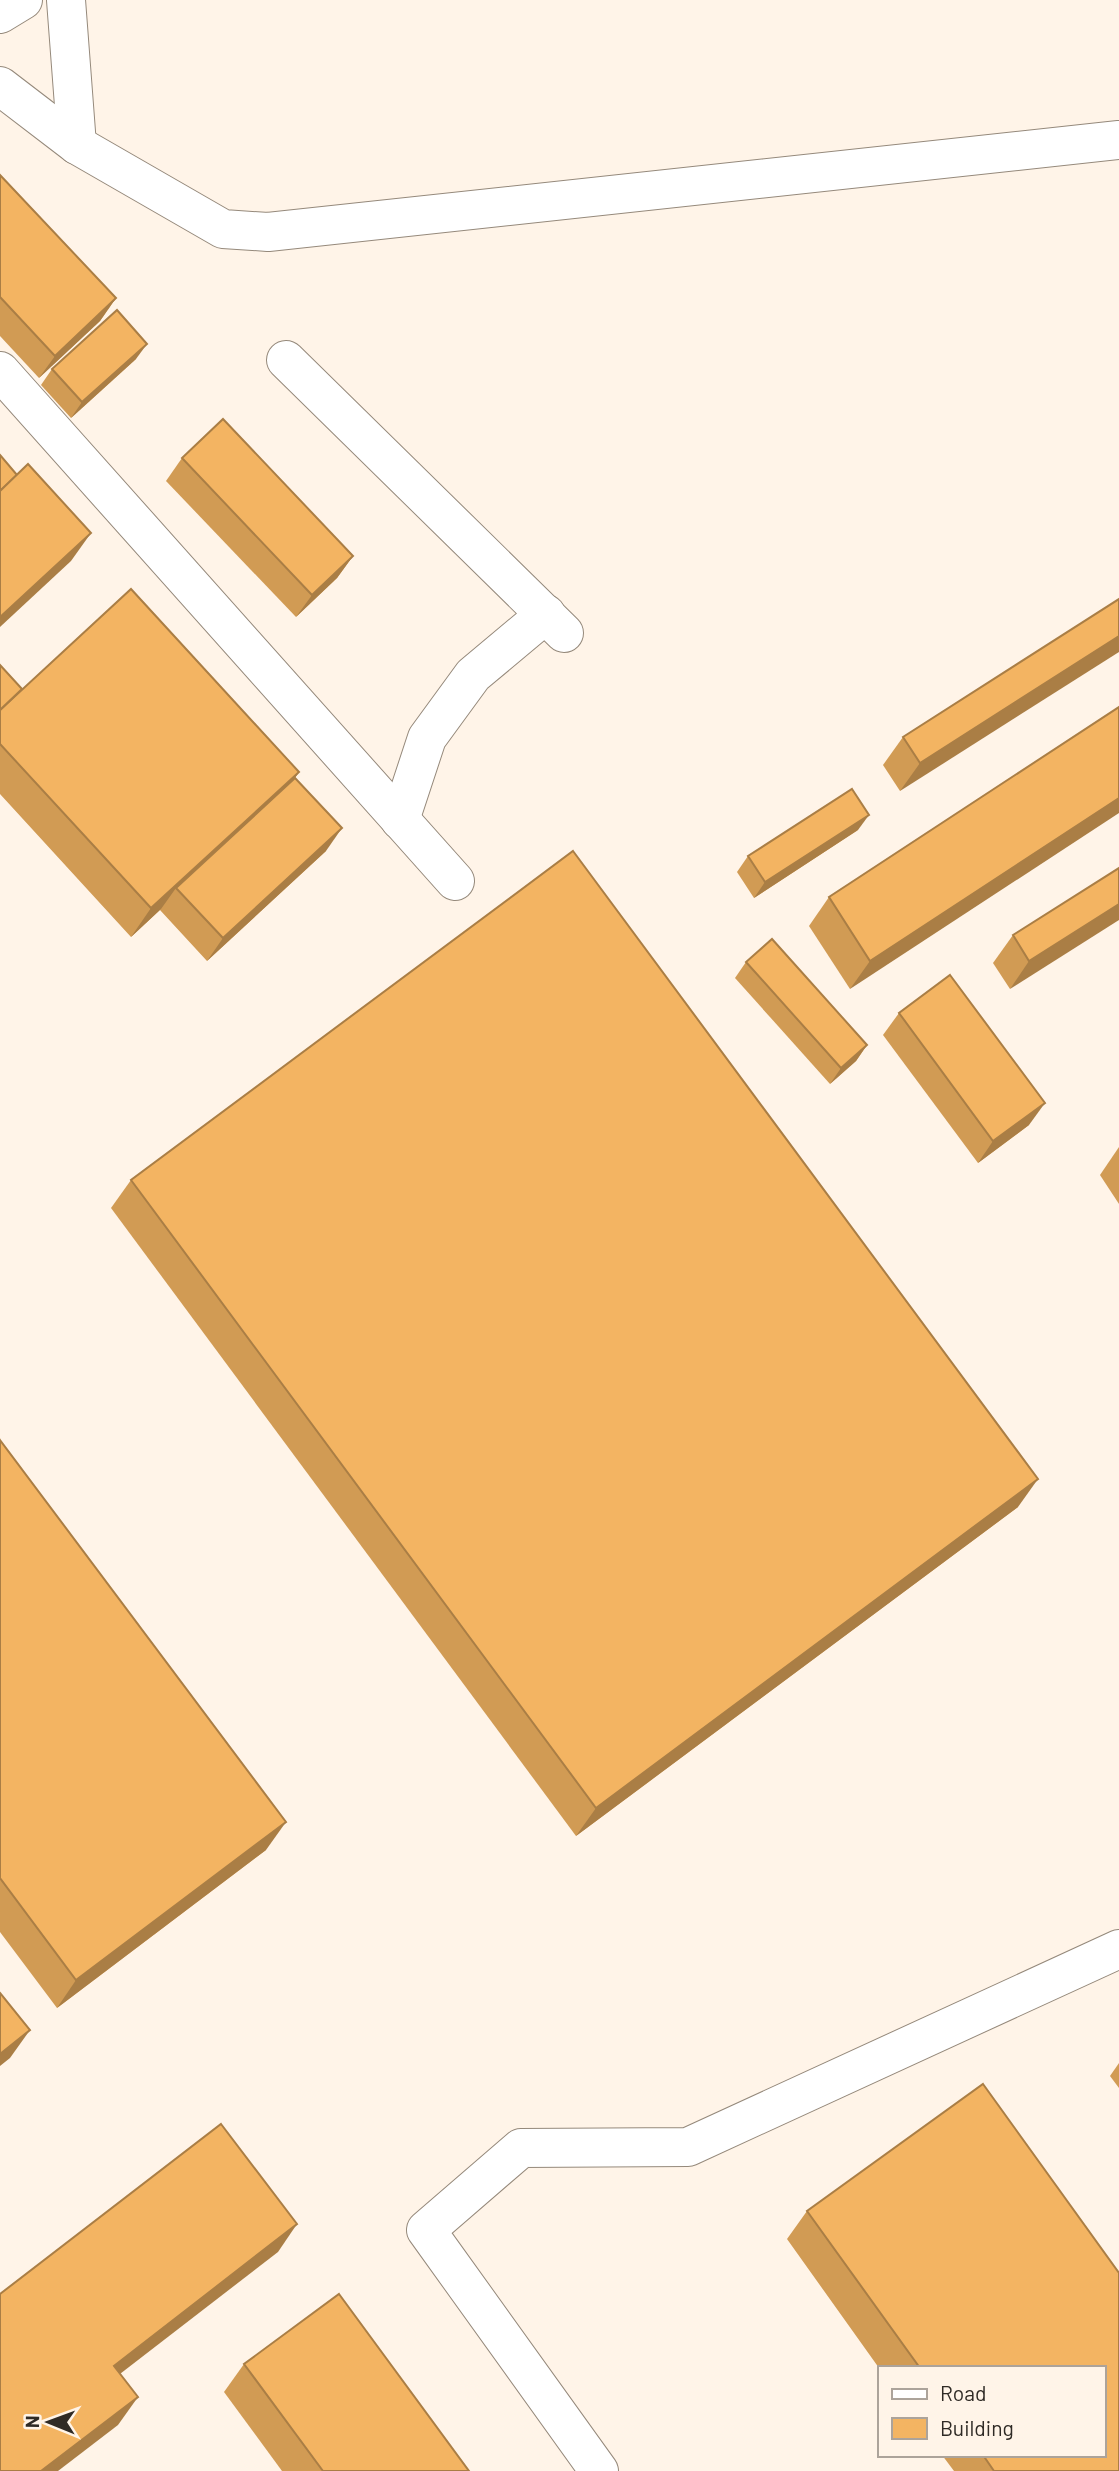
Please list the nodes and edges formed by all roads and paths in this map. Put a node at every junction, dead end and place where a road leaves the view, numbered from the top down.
1 (23, 0) edge
2 (66, 0) edge
3 (0, 14) edge
4 (0, 86) edge
5 (1119, 140) edge
6 (77, 145) junction
7 (286, 360) dead end
8 (0, 371) edge
9 (400, 820) junction
10 (455, 881) dead end
11 (1119, 1949) edge
12 (599, 2471) edge

1 - 3 street
2 - 6 street
4 - 6 street
5 - 6 street
7 - 9 street
8 - 9 street
9 - 10 street
11 - 12 street

